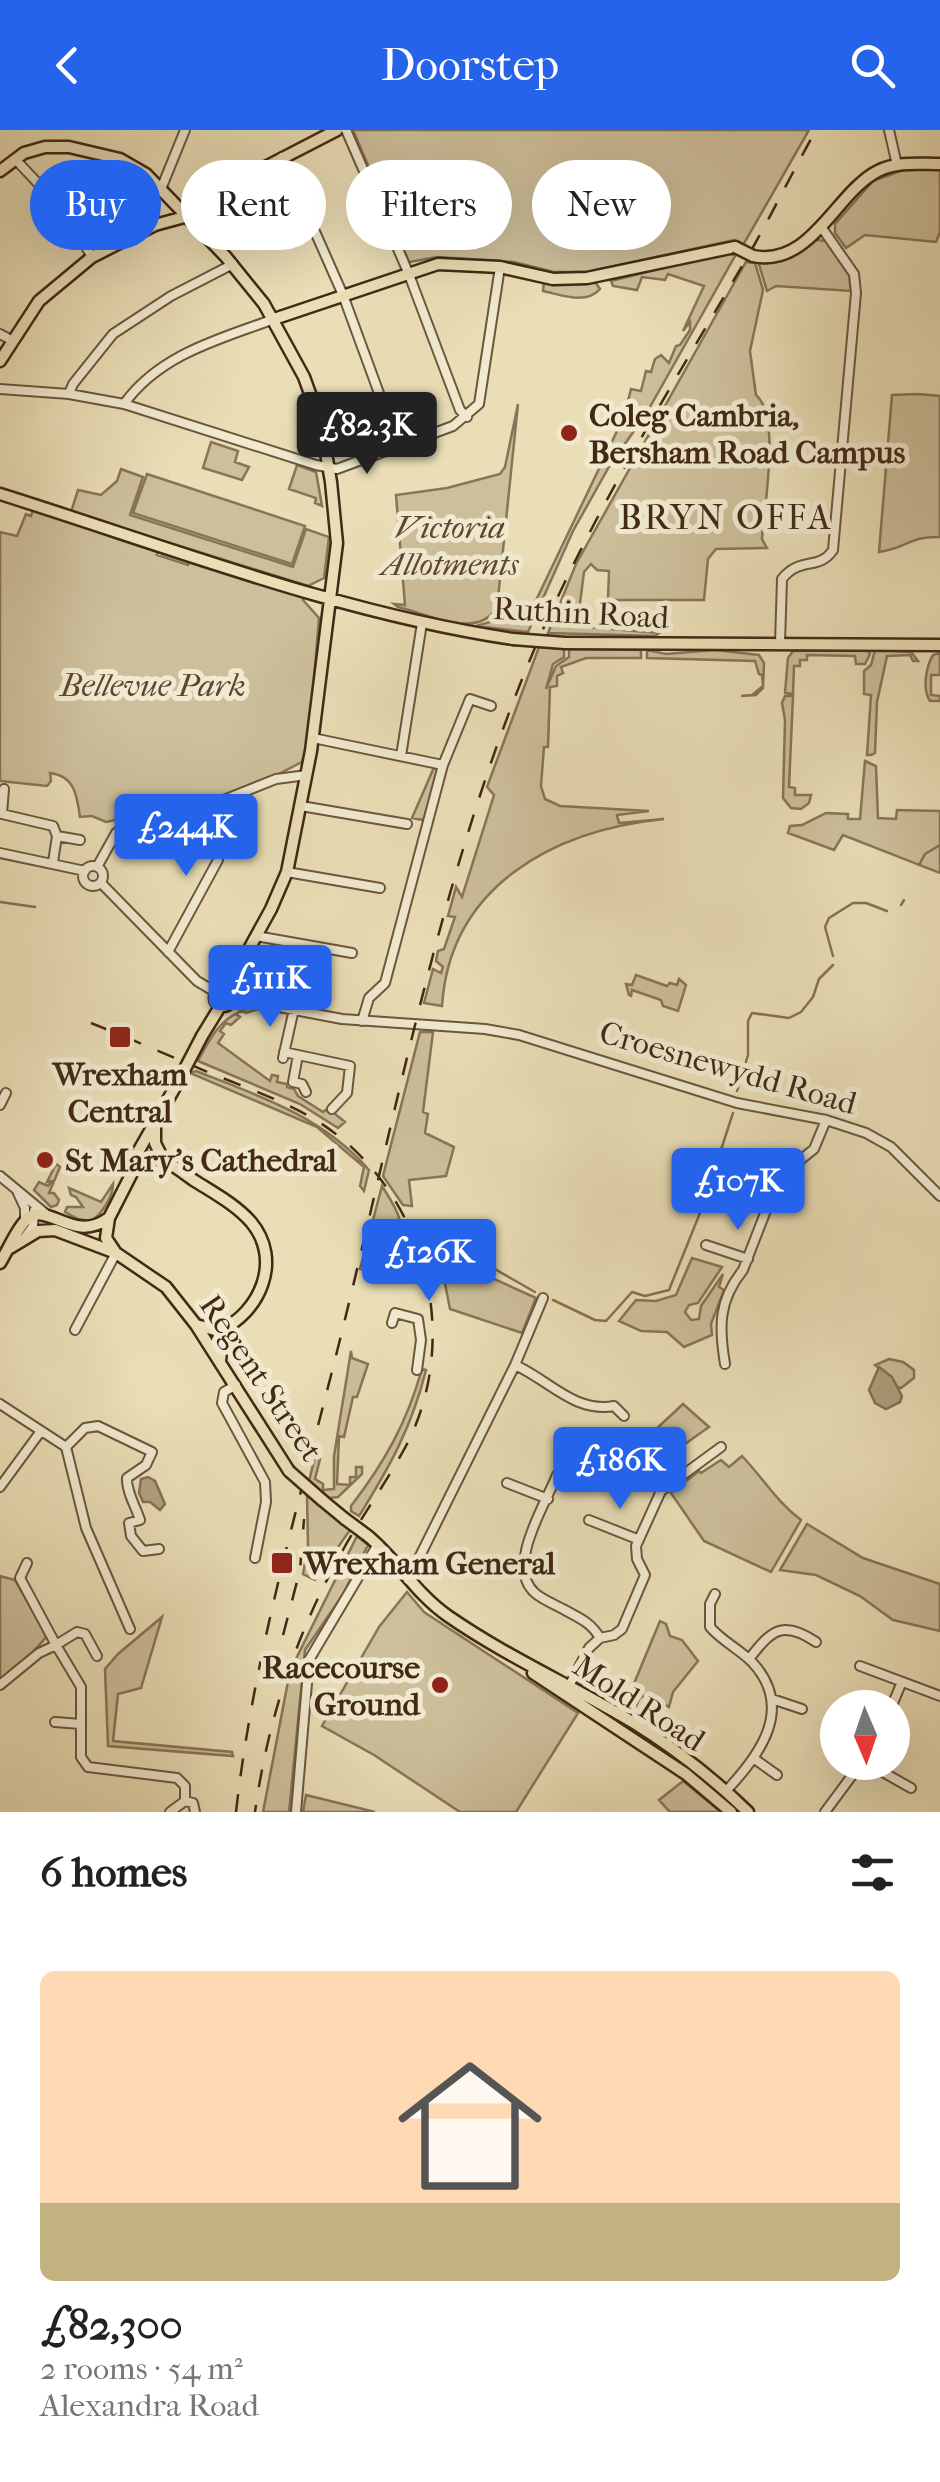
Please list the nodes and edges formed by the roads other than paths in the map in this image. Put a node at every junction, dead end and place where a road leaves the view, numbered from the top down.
1 (337, 130) edge
2 (346, 130) edge
3 (889, 130) edge
4 (182, 131) edge
5 (282, 157) junction
6 (15, 159) junction
7 (114, 160) edge
8 (276, 160) edge
9 (940, 164) edge
10 (897, 165) junction
11 (0, 171) edge
12 (161, 189) joint
13 (181, 209) edge
14 (181, 218) edge
15 (822, 228) junction
16 (220, 250) edge
17 (92, 257) junction
18 (233, 264) junction
19 (500, 267) junction
20 (408, 272) junction
21 (343, 295) junction
22 (274, 319) junction
23 (0, 334) edge
24 (13, 341) junction
25 (0, 361) edge
26 (0, 389) edge
27 (69, 394) junction
28 (124, 404) junction
29 (467, 417) junction
30 (398, 445) junction
31 (329, 469) junction
32 (0, 494) edge
33 (328, 598) junction
34 (422, 623) junction
35 (780, 643) junction
36 (940, 645) edge
37 (490, 706) dead end
38 (313, 738) junction
39 (402, 756) junction
40 (443, 765) junction
41 (307, 775) junction
42 (4, 788) dead end
43 (211, 805) junction
44 (301, 806) junction
45 (426, 827) junction
46 (57, 836) junction
47 (80, 840) dead end
48 (0, 854) edge
49 (52, 862) junction
50 (96, 866) junction
51 (85, 871) junction
52 (287, 872) junction
53 (101, 883) junction
54 (380, 888) dead end
55 (256, 936) junction
56 (168, 952) junction
57 (352, 953) dead end
58 (224, 997) junction
59 (294, 1009) junction
60 (362, 1021) junction
61 (298, 1055) junction
62 (280, 1074) dead end
63 (294, 1076) junction
64 (306, 1092) dead end
65 (6, 1093) dead end
66 (0, 1105) edge
67 (332, 1110) dead end
68 (826, 1120) junction
69 (155, 1125) junction
70 (163, 1160) junction
71 (136, 1168) junction
72 (0, 1176) edge
73 (16, 1189) junction
74 (940, 1196) edge
75 (36, 1216) junction
76 (109, 1218) junction
77 (68, 1225) junction
78 (25, 1236) junction
79 (77, 1236) junction
80 (706, 1245) dead end
81 (10, 1248) junction
82 (116, 1253) junction
83 (748, 1259) junction
84 (0, 1263) edge
85 (543, 1298) dead end
86 (398, 1301) dead end
87 (395, 1312) junction
88 (392, 1323) dead end
89 (196, 1325) junction
90 (230, 1327) junction
91 (74, 1330) dead end
92 (220, 1361) junction
93 (724, 1364) dead end
94 (515, 1365) junction
95 (417, 1370) dead end
96 (236, 1386) junction
97 (0, 1404) edge
98 (624, 1416) dead end
99 (41, 1431) junction
100 (158, 1440) dead end
101 (721, 1447) dead end
102 (66, 1448) junction
103 (152, 1452) junction
104 (557, 1475) dead end
105 (507, 1483) dead end
106 (0, 1487) edge
107 (548, 1498) junction
108 (590, 1520) dead end
109 (637, 1539) junction
110 (378, 1544) junction
111 (159, 1549) dead end
112 (254, 1558) dead end
113 (394, 1562) joint
114 (27, 1563) dead end
115 (408, 1580) junction
116 (714, 1594) dead end
117 (130, 1629) dead end
118 (600, 1638) junction
119 (816, 1642) dead end
120 (56, 1646) junction
121 (98, 1656) dead end
122 (749, 1658) junction
123 (860, 1666) dead end
124 (901, 1684) junction
125 (0, 1685) edge
126 (568, 1685) junction
127 (898, 1690) edge
128 (940, 1696) edge
129 (613, 1698) dead end
130 (772, 1699) junction
131 (802, 1710) dead end
132 (55, 1723) dead end
133 (82, 1724) junction
134 (756, 1760) junction
135 (777, 1775) dead end
136 (849, 1780) edge
137 (896, 1780) edge
138 (911, 1788) dead end
139 (722, 1795) junction
140 (185, 1801) junction
141 (170, 1812) edge
142 (195, 1812) edge
143 (296, 1812) edge
144 (731, 1812) edge
145 (748, 1812) edge
146 (825, 1812) edge

1 - 5 main road
2 - 20 street
3 - 10 street
4 - 12 street
5 - 8 main road
5 - 21 street
6 - 7 main road
6 - 11 main road
6 - 17 street
9 - 10 main road
10 - 15 main road
12 - 13 main road
14 - 17 main road
15 - 19 main road, bridge
15 - 35 street
16 - 18 main road
17 - 24 main road
18 - 22 main road
18 - 27 street
19 - 20 main road
19 - 29 street
20 - 21 main road
20 - 29 street
21 - 22 main road
21 - 30 street
22 - 28 street
22 - 31 main road
23 - 24 street
24 - 25 main road
26 - 27 street
27 - 28 street
28 - 31 street
29 - 30 street
30 - 31 street
31 - 33 main road
32 - 33 main road, Ruthin Road
33 - 34 main road, Ruthin Road
33 - 38 main road
34 - 35 main road, Ruthin Road, bridge
34 - 39 street
35 - 36 main road, Ruthin Road
37 - 40 street
38 - 39 street
38 - 41 main road
39 - 40 street
40 - 45 street
41 - 43 street
41 - 44 main road
42 - 46 street
43 - 50 street
43 - 56 street
44 - 45 street
44 - 52 main road
45 - 60 street
46 - 47 street
46 - 49 street
48 - 49 street
49 - 51 street
50 - 51 street
50 - 53 street
51 - 53 street
52 - 54 street
52 - 55 main road
53 - 56 street
55 - 57 street
55 - 58 main road
56 - 58 street
58 - 59 street, Croesnewydd Road
58 - 69 main road, bridge
59 - 60 street, Croesnewydd Road
59 - 61 street
60 - 68 street, Croesnewydd Road
61 - 63 street
61 - 67 street
62 - 63 street
63 - 64 street
65 - 66 street
68 - 74 street, Croesnewydd Road
68 - 83 street
69 - 70 main road
69 - 71 main road
70 - 71 main road
70 - 90 main road
71 - 76 main road
72 - 73 street
73 - 75 street
73 - 75 street
75 - 77 main road
75 - 78 street
75 - 81 main road
76 - 77 main road
76 - 82 main road
77 - 79 main road
78 - 79 main road
78 - 81 main road
79 - 82 main road, Regent Street
80 - 83 street
81 - 84 main road
82 - 89 main road, Regent Street
82 - 91 street
83 - 93 street
85 - 94 street
86 - 87 street
87 - 88 street
87 - 95 street
89 - 90 main road
89 - 92 main road, Regent Street
90 - 92 main road
92 - 96 main road, Regent Street
94 - 98 street
94 - 115 street
96 - 110 main road, Regent Street, bridge
96 - 112 street
97 - 99 street
99 - 102 street
99 - 106 street
100 - 103 street
101 - 109 street
102 - 103 street
102 - 117 street
103 - 111 street
104 - 107 street
105 - 107 street
107 - 118 street
108 - 109 street
109 - 118 street
110 - 113 main road, Regent Street
110 - 143 street
113 - 115 main road, Mold Road
114 - 120 street
115 - 126 main road, Mold Road
116 - 122 street
118 - 126 street
119 - 122 street
120 - 121 street
120 - 125 street
120 - 133 street
122 - 130 street
123 - 124 street
124 - 127 street
124 - 128 street
126 - 129 street
126 - 139 main road, Mold Road
130 - 131 street
130 - 134 street
132 - 133 street
133 - 140 street
134 - 135 street
134 - 139 street
136 - 146 street
137 - 138 street
139 - 144 main road, Mold Road
139 - 145 main road, Mold Road
140 - 141 street
140 - 142 street

